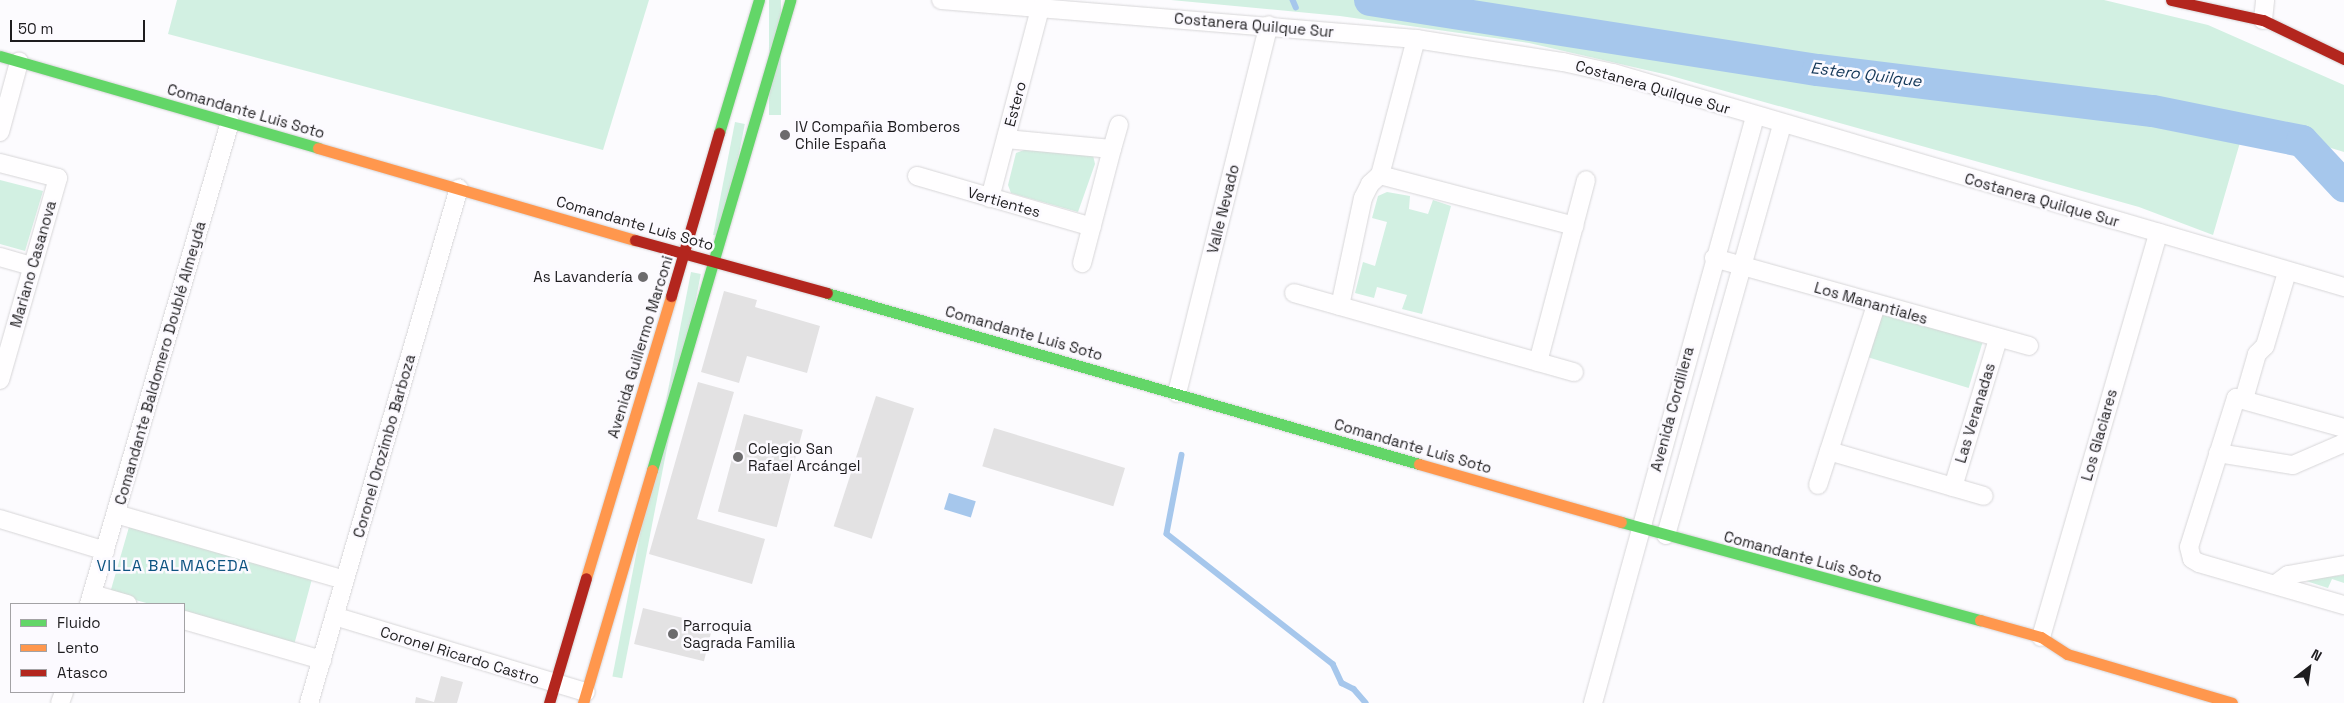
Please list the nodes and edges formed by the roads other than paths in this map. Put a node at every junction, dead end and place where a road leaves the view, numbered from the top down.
1 (759, 0) edge
2 (790, 0) edge
3 (941, 0) edge
4 (2171, 0) edge
5 (2265, 0) edge
6 (1040, 9) junction
7 (2263, 20) junction
8 (1269, 25) junction
9 (1416, 39) junction
10 (0, 56) edge
11 (2344, 60) edge
12 (20, 62) junction
13 (725, 113) junction
14 (1755, 116) junction
15 (754, 121) junction
16 (230, 122) junction
17 (1119, 124) dead end
18 (1782, 124) junction
19 (0, 132) edge
20 (1006, 138) junction
21 (1112, 149) junction
22 (0, 163) edge
23 (1380, 175) junction
24 (917, 176) dead end
25 (1586, 180) dead end
26 (459, 188) junction
27 (990, 198) junction
28 (1574, 226) junction
29 (1092, 227) junction
30 (2158, 233) junction
31 (684, 253) junction
32 (0, 257) edge
33 (1714, 258) junction
34 (713, 262) junction
35 (1082, 263) dead end
36 (32, 266) junction
37 (1742, 266) junction
38 (2287, 272) junction
39 (2344, 287) edge
40 (1294, 294) dead end
41 (1876, 305) junction
42 (1340, 306) junction
43 (1998, 340) junction
44 (5, 345) edge
45 (2029, 346) dead end
46 (1538, 362) junction
47 (1574, 372) dead end
48 (0, 380) edge
49 (1177, 393) junction
50 (2244, 399) junction
51 (2344, 428) edge
52 (2344, 443) edge
53 (1829, 451) junction
54 (2218, 453) junction
55 (1818, 485) dead end
56 (1953, 487) junction
57 (1984, 496) dead end
58 (116, 514) junction
59 (0, 518) edge
60 (1640, 528) junction
61 (1666, 535) junction
62 (105, 551) junction
63 (2344, 565) edge
64 (345, 580) junction
65 (2276, 584) junction
66 (91, 599) edge
67 (121, 603) edge
68 (2344, 606) edge
69 (334, 616) junction
70 (185, 620) edge
71 (2041, 637) junction
72 (322, 660) junction
73 (555, 684) junction
74 (585, 698) edge
75 (309, 703) edge
76 (549, 703) edge
77 (1593, 703) edge
78 (2232, 703) edge

1 - 13 street, Avenida Guillermo Marconi
2 - 15 street
3 - 6 street, Costanera Quilque Sur
4 - 7 street
5 - 7 street
6 - 8 street, Costanera Quilque Sur
6 - 20 street, Estero
7 - 11 street
8 - 9 street, Costanera Quilque Sur
8 - 49 street, Valle Nevado
9 - 14 street, Costanera Quilque Sur
9 - 23 street
10 - 12 street, Comandante Luis Soto
12 - 16 street, Comandante Luis Soto
12 - 19 street
13 - 15 street
13 - 31 street, Avenida Guillermo Marconi
14 - 18 street, Costanera Quilque Sur
14 - 33 street, Avenida Cordillera
15 - 34 street
16 - 26 street, Comandante Luis Soto
16 - 58 street, Comandante Baldomero Doublé Almeyda
17 - 21 street
18 - 30 street, Costanera Quilque Sur
18 - 37 street, Avenida Cordillera
20 - 21 street
20 - 27 street, Estero
21 - 29 street
22 - 36 street, Mariano Casanova
23 - 28 street
23 - 42 street
24 - 27 street, Vertientes
25 - 28 street
26 - 31 street, Comandante Luis Soto
26 - 64 street, Coronel Orozimbo Barboza
27 - 29 street, Vertientes
28 - 46 street
29 - 35 street
30 - 38 street, Costanera Quilque Sur
30 - 71 street, Los Glaciares
31 - 34 street, Comandante Luis Soto
31 - 73 street, Avenida Guillermo Marconi
32 - 36 street
33 - 37 street, Los Manantiales
33 - 60 street, Avenida Cordillera
34 - 49 street, Comandante Luis Soto
34 - 74 street
36 - 44 street, Mariano Casanova
37 - 41 street, Los Manantiales
37 - 61 street, Avenida Cordillera
38 - 39 street, Costanera Quilque Sur
38 - 50 street
40 - 42 street
41 - 43 street, Los Manantiales
41 - 53 street
42 - 46 street
43 - 45 street, Los Manantiales
43 - 56 street, Las Veranadas
44 - 48 street, Mariano Casanova
46 - 47 street
49 - 60 street, Comandante Luis Soto
50 - 51 street
50 - 54 street
52 - 54 street
53 - 55 street
53 - 56 street
54 - 65 street
56 - 57 street
58 - 62 street, Comandante Baldomero Doublé Almeyda
58 - 64 street
59 - 62 street
60 - 61 street, Comandante Luis Soto
60 - 77 street, Avenida Cordillera
61 - 71 street, Comandante Luis Soto
62 - 66 street, Comandante Baldomero Doublé Almeyda
63 - 65 street
64 - 69 street, Coronel Orozimbo Barboza
65 - 68 street
66 - 67 street
69 - 72 street, Coronel Orozimbo Barboza
69 - 73 street, Coronel Ricardo Castro
70 - 72 street
71 - 78 street
72 - 75 street, Coronel Orozimbo Barboza
73 - 74 street, Coronel Ricardo Castro
73 - 76 street, Avenida Guillermo Marconi

